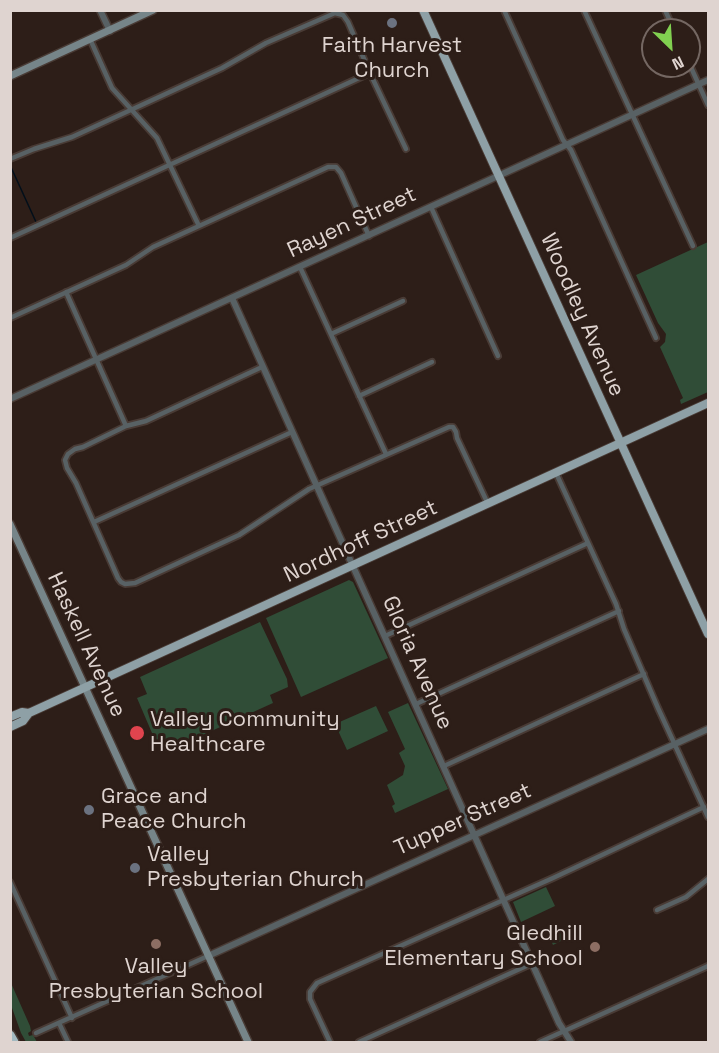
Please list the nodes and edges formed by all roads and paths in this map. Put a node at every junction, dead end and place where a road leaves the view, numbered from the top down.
1 (100, 10) edge
2 (153, 10) edge
3 (423, 10) edge
4 (504, 10) edge
5 (584, 10) edge
6 (110, 31) junction
7 (90, 39) junction
8 (370, 73) junction
9 (10, 76) edge
10 (696, 78) edge
11 (708, 80) edge
12 (699, 84) junction
13 (708, 105) edge
14 (132, 109) junction
15 (632, 115) junction
16 (567, 144) junction
17 (406, 149) dead end
18 (10, 159) edge
19 (170, 164) junction
20 (499, 176) junction
21 (431, 207) junction
22 (199, 226) junction
23 (369, 236) junction
24 (10, 238) edge
25 (693, 246) dead end
26 (300, 267) junction
27 (66, 292) junction
28 (232, 298) junction
29 (403, 301) dead end
30 (10, 318) edge
31 (331, 334) junction
32 (656, 338) dead end
33 (498, 356) dead end
34 (97, 359) junction
35 (432, 362) dead end
36 (262, 367) junction
37 (359, 396) junction
38 (10, 399) edge
39 (708, 403) edge
40 (126, 426) junction
41 (292, 432) junction
42 (620, 443) junction
43 (386, 454) junction
44 (556, 473) junction
45 (317, 487) junction
46 (488, 504) junction
47 (94, 522) junction
48 (10, 524) edge
49 (588, 543) junction
50 (353, 565) junction
51 (619, 611) junction
52 (708, 634) edge
53 (386, 636) junction
54 (644, 674) junction
55 (86, 688) junction
56 (416, 704) junction
57 (29, 714) junction
58 (10, 717) edge
59 (10, 727) edge
60 (708, 729) edge
61 (675, 744) junction
62 (444, 766) junction
63 (704, 807) junction
64 (708, 818) edge
65 (475, 834) junction
66 (708, 879) edge
67 (10, 882) edge
68 (503, 899) junction
69 (657, 910) dead end
70 (208, 956) junction
71 (533, 963) junction
72 (708, 966) edge
73 (72, 1018) junction
74 (59, 1023) junction
75 (564, 1031) junction
76 (36, 1033) dead end
77 (10, 1035) edge
78 (14, 1042) edge
79 (68, 1042) edge
80 (248, 1042) edge
81 (330, 1042) edge
82 (359, 1042) edge
83 (540, 1042) edge
84 (571, 1042) edge

1 - 6 street
2 - 6 main road
3 - 20 main road, Woodley Avenue
4 - 16 street
5 - 15 street
6 - 7 main road
7 - 9 main road
7 - 14 street
8 - 14 street
8 - 17 street
8 - 19 street
10 - 12 street
11 - 12 street, Rayen Street
12 - 13 street
12 - 15 street, Rayen Street
14 - 18 street
14 - 19 street
15 - 16 street, Rayen Street
15 - 25 street
16 - 20 street, Rayen Street
16 - 32 street
19 - 22 street
19 - 24 street
20 - 21 street, Rayen Street
20 - 42 main road, Woodley Avenue
21 - 23 street, Rayen Street
21 - 33 street
22 - 23 street
22 - 27 street
23 - 26 street, Rayen Street
26 - 28 street, Rayen Street
26 - 31 street
27 - 30 street
27 - 34 street
28 - 34 street, Rayen Street
28 - 36 street, Gloria Avenue
29 - 31 street
31 - 37 street
34 - 38 street, Rayen Street
34 - 40 street
35 - 37 street
36 - 40 street
36 - 41 street, Gloria Avenue
37 - 43 street
39 - 42 main road, Nordhoff Street
40 - 47 street
41 - 45 street, Gloria Avenue
41 - 47 street
42 - 44 main road, Nordhoff Street
42 - 52 main road, Woodley Avenue
43 - 45 street
43 - 46 street
44 - 46 main road, Nordhoff Street
44 - 49 street
45 - 47 street
45 - 50 street, Gloria Avenue
46 - 50 main road, Nordhoff Street
48 - 55 main road, Haskell Avenue
49 - 51 street
49 - 53 street
50 - 53 street, Gloria Avenue
50 - 55 main road, Nordhoff Street
51 - 54 street
51 - 56 street
53 - 56 street, Gloria Avenue
54 - 61 street
54 - 62 street
55 - 57 main road, Nordhoff Street
55 - 70 main road, Haskell Avenue
56 - 62 street, Gloria Avenue
57 - 58 main road, Nordhoff Street
57 - 59 main road, Nordhoff Street
60 - 61 street, Tupper Street
61 - 63 street
61 - 65 street, Tupper Street
62 - 65 street, Gloria Avenue
63 - 64 street
63 - 68 street
65 - 68 street, Gloria Avenue
65 - 70 street, Tupper Street
66 - 69 street
67 - 73 street
68 - 71 street, Gloria Avenue
68 - 81 street
70 - 73 street, Tupper Street
70 - 80 main road, Haskell Avenue
71 - 75 street, Gloria Avenue
71 - 82 street
72 - 75 street
73 - 74 street, Tupper Street
74 - 76 street, Tupper Street
74 - 79 street
75 - 83 street
75 - 84 street, Gloria Avenue
77 - 78 highway

